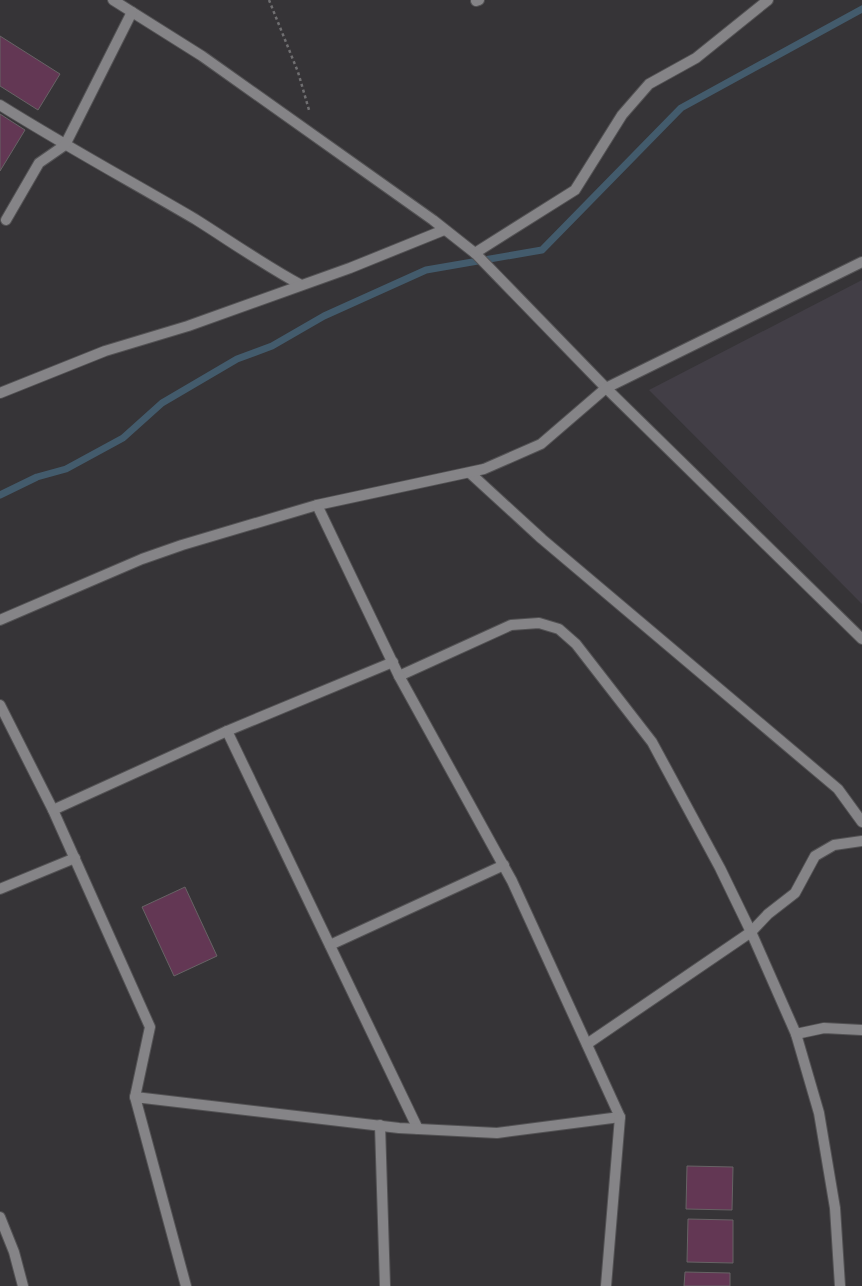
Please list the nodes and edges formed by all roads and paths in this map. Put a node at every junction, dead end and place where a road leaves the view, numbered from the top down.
1 (113, 0) edge
2 (269, 0) edge
3 (768, 0) edge
4 (132, 12) junction
5 (0, 106) edge
6 (317, 138) junction
7 (65, 145) junction
8 (6, 220) dead end
9 (444, 230) junction
10 (476, 253) junction
11 (862, 262) edge
12 (301, 285) junction
13 (606, 388) junction
14 (0, 393) edge
15 (470, 473) junction
16 (317, 505) junction
17 (1, 617) edge
18 (862, 639) edge
19 (393, 662) junction
20 (399, 676) junction
21 (0, 705) edge
22 (227, 732) junction
23 (53, 810) junction
24 (862, 822) edge
25 (862, 841) edge
26 (74, 858) junction
27 (504, 865) junction
28 (0, 889) edge
29 (751, 932) junction
30 (330, 945) junction
31 (862, 1030) edge
32 (796, 1034) junction
33 (587, 1044) junction
34 (134, 1097) junction
35 (620, 1117) junction
36 (380, 1126) junction
37 (418, 1129) junction
38 (0, 1217) edge
39 (23, 1286) edge
40 (186, 1286) edge
41 (385, 1286) edge
42 (606, 1286) edge
43 (840, 1286) edge

1 - 4 street
2 - 6 path
3 - 10 street
4 - 6 street
4 - 7 street
5 - 7 street
6 - 9 street
7 - 8 street
7 - 12 street
9 - 10 street
9 - 12 street
10 - 13 street
11 - 13 street
12 - 14 street
13 - 15 street
13 - 18 street
15 - 16 street
15 - 24 street
16 - 17 street
16 - 19 street
19 - 20 street
19 - 22 street
20 - 27 street
20 - 29 street
21 - 23 street
22 - 23 street
22 - 30 street
23 - 26 street
25 - 29 street
26 - 28 street
26 - 34 street
27 - 30 street
27 - 33 street
29 - 32 street
29 - 33 street
30 - 37 street
31 - 32 street
32 - 43 street
33 - 35 street
34 - 36 street
34 - 40 street
35 - 37 street
35 - 42 street
36 - 37 street
36 - 41 street
38 - 39 street

